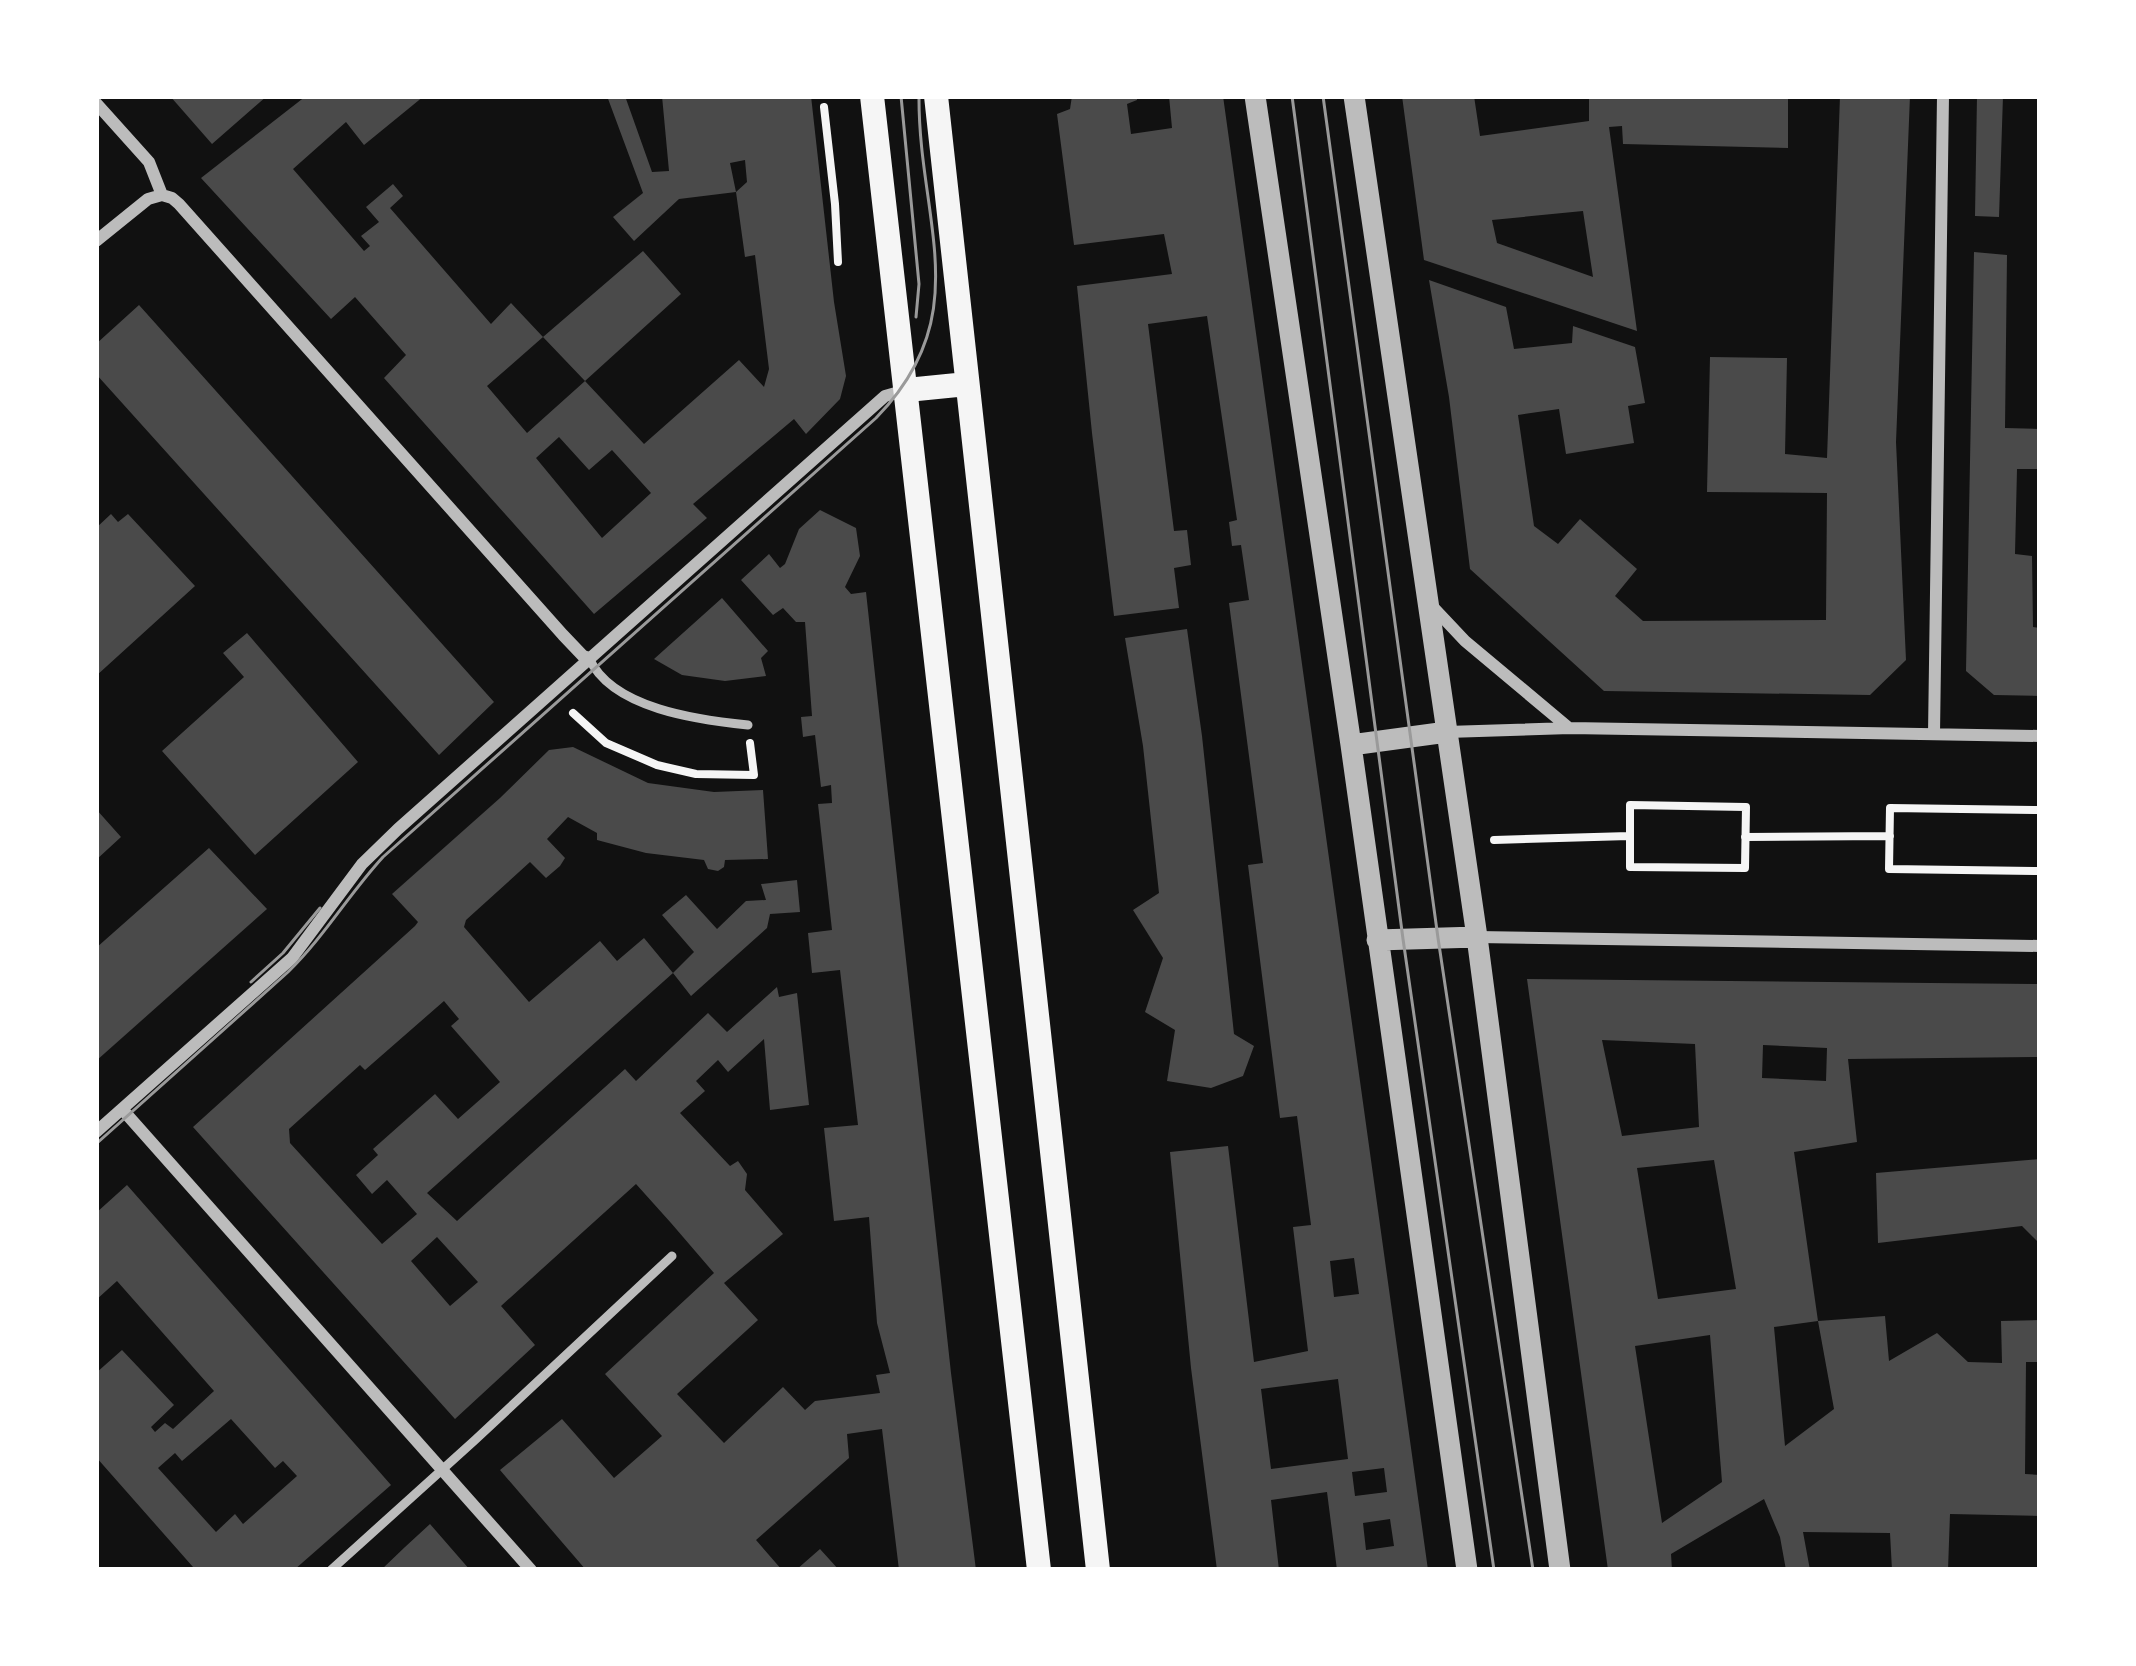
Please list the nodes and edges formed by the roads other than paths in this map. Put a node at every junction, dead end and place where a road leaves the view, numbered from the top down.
1 (872, 96) edge
2 (936, 96) edge
3 (1255, 96) edge
4 (1354, 96) edge
5 (1942, 96) edge
6 (96, 103) edge
7 (162, 195) junction
8 (96, 241) edge
9 (968, 384) junction
10 (907, 390) junction
11 (1430, 605) junction
12 (589, 658) junction
13 (748, 725) road end
14 (1570, 728) junction
15 (1447, 732) junction
16 (1934, 734) junction
17 (2040, 736) edge
18 (1351, 746) junction
19 (1477, 937) junction
20 (1377, 940) junction
21 (2040, 946) edge
22 (122, 1109) junction
23 (96, 1132) edge
24 (672, 1256) dead end
25 (442, 1469) junction
26 (331, 1570) edge
27 (532, 1570) edge
28 (1039, 1570) edge
29 (1098, 1570) edge
30 (1467, 1570) edge
31 (1560, 1570) edge

1 - 10 main road
2 - 9 main road
3 - 18 street
4 - 11 street
5 - 16 street
6 - 7 street
7 - 8 street
7 - 12 street
9 - 10 main road
9 - 29 main road
10 - 12 street
10 - 28 main road
11 - 14 street
11 - 15 street
12 - 13 lane
12 - 22 street
14 - 15 street
14 - 16 street
15 - 18 street
15 - 19 street
16 - 17 street
18 - 20 street
19 - 20 street
19 - 21 street
19 - 31 street
20 - 30 street
22 - 23 street
22 - 25 street
24 - 25 lane
25 - 26 lane
25 - 27 street

